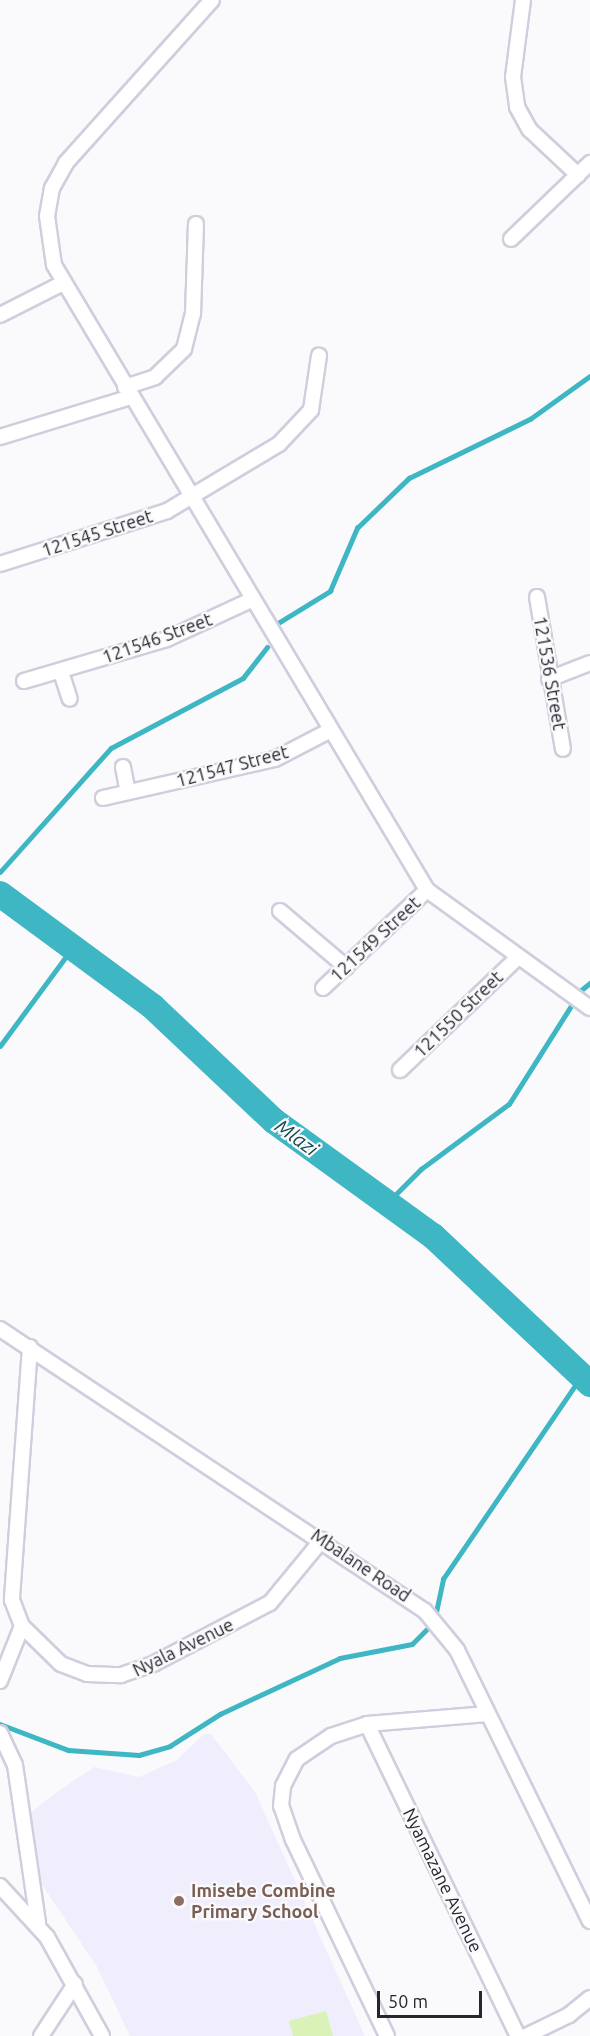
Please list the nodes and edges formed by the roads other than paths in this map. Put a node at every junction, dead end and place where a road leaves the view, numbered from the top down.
1 (212, 0) edge
2 (522, 0) edge
3 (590, 163) edge
4 (578, 175) junction
5 (196, 224) dead end
6 (511, 239) dead end
7 (63, 283) junction
8 (0, 315) edge
9 (319, 356) dead end
10 (128, 392) junction
11 (0, 437) edge
12 (192, 497) junction
13 (0, 564) edge
14 (537, 597) dead end
15 (251, 600) junction
16 (590, 663) edge
17 (61, 672) junction
18 (549, 679) junction
19 (24, 681) dead end
20 (70, 699) dead end
21 (331, 730) junction
22 (563, 749) dead end
23 (123, 767) dead end
24 (128, 792) junction
25 (103, 798) dead end
26 (427, 890) junction
27 (280, 911) dead end
28 (517, 958) junction
29 (346, 967) junction
30 (323, 988) dead end
31 (590, 1008) edge
32 (400, 1070) dead end
33 (0, 1329) edge
34 (30, 1347) junction
35 (322, 1540) junction
36 (22, 1626) junction
37 (0, 1681) edge
38 (488, 1714) junction
39 (367, 1724) junction
40 (0, 1733) edge
41 (0, 1886) edge
42 (590, 1921) edge
43 (38, 1923) junction
44 (75, 1984) junction
45 (590, 1998) edge
46 (41, 2036) edge
47 (102, 2036) edge
48 (387, 2036) edge
49 (518, 2036) edge
50 (526, 2036) edge

1 - 7 street
2 - 4 street
3 - 4 street
4 - 6 street
5 - 10 street
7 - 8 street
7 - 10 street
9 - 12 street, 121545 Street
10 - 11 street
10 - 12 street
12 - 13 street, 121545 Street
12 - 15 street
14 - 18 street, 121536 Street
15 - 17 street, 121546 Street
15 - 21 street
16 - 18 street
17 - 19 street, 121546 Street
17 - 20 street
18 - 22 street, 121536 Street
21 - 24 street, 121547 Street
21 - 26 street
23 - 24 street
24 - 25 street, 121547 Street
26 - 28 street
26 - 29 street, 121549 Street
27 - 29 street
28 - 31 street
28 - 32 street, 121550 Street
29 - 30 street, 121549 Street
33 - 34 street, Mbalane Road
34 - 35 street, Mbalane Road
34 - 36 street, Nyala Avenue
35 - 36 street, Nyala Avenue
35 - 38 street, Mbalane Road
36 - 37 street
38 - 39 street
38 - 42 street, Mbalane Road
39 - 48 street
39 - 49 street, Nyamazane Avenue
40 - 43 street
41 - 43 street
43 - 44 street
44 - 46 street
44 - 47 street
45 - 50 street

